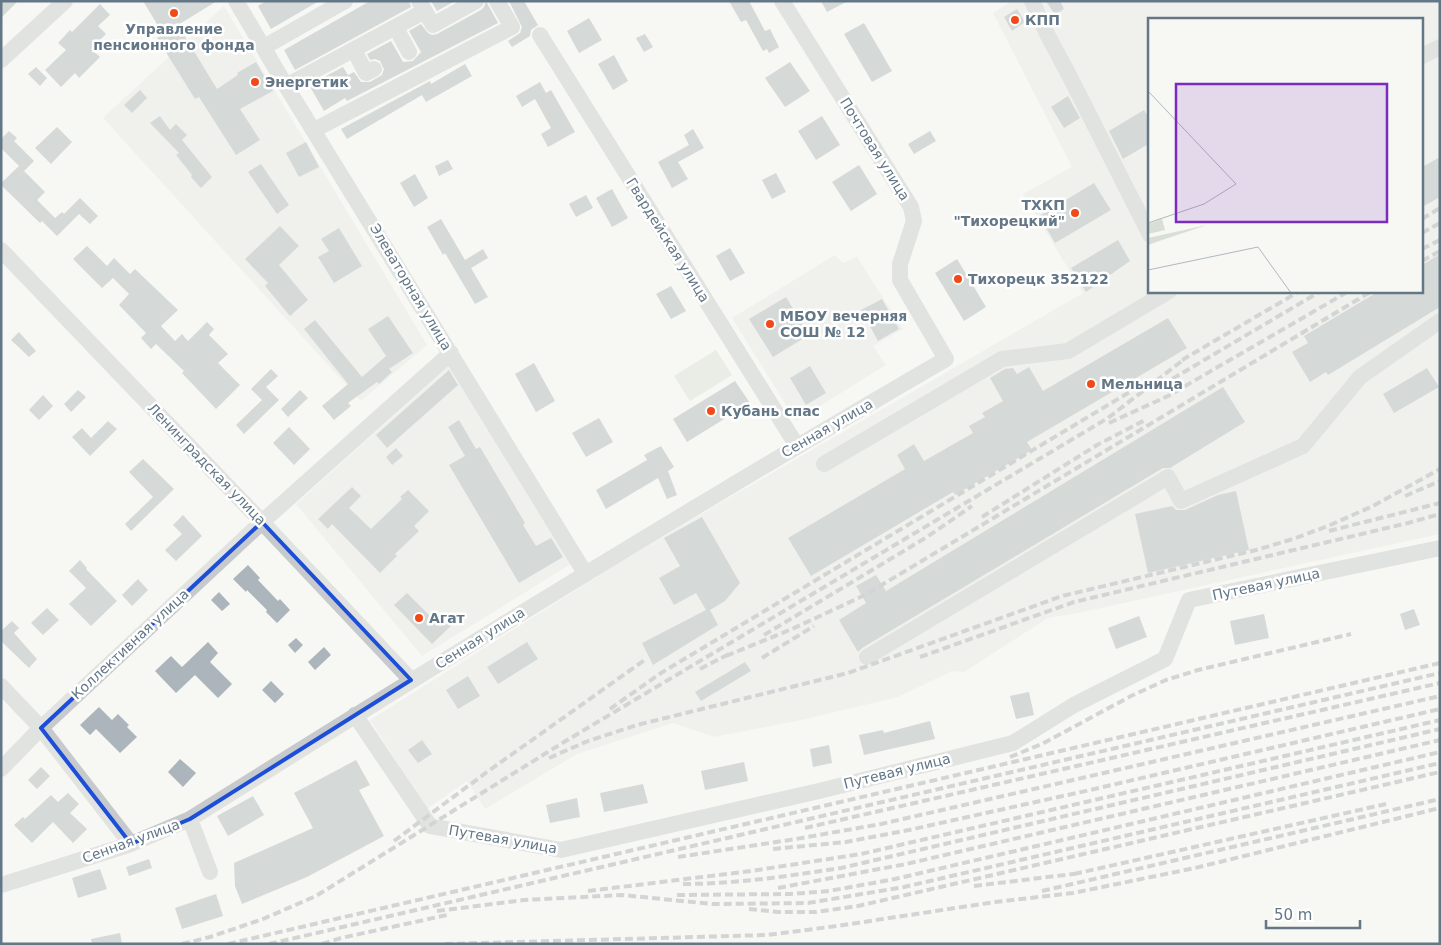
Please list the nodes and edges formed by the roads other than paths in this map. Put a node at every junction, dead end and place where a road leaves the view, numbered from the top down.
1 (66, 1) edge
2 (345, 1) edge
3 (476, 1) edge
4 (497, 1) edge
5 (782, 1) edge
6 (1032, 1) edge
7 (241, 3) edge
8 (422, 6) edge
9 (456, 6) edge
10 (396, 28) junction
11 (540, 35) dead end
12 (264, 47) junction
13 (1440, 47) edge
14 (354, 50) junction
15 (409, 52) dead end
16 (1424, 55) edge
17 (1, 60) edge
18 (374, 69) dead end
19 (286, 86) junction
20 (314, 130) junction
21 (1148, 230) edge
22 (1, 250) edge
23 (1167, 292) edge
24 (1440, 321) edge
25 (451, 353) junction
26 (946, 359) joint
27 (797, 446) junction
28 (824, 464) dead end
29 (262, 522) junction
30 (1440, 548) edge
31 (585, 573) junction
32 (867, 657) dead end
33 (411, 680) junction
34 (1, 686) edge
35 (355, 715) junction
36 (41, 728) junction
37 (1, 769) edge
38 (190, 818) junction
39 (131, 844) junction
40 (210, 872) dead end
41 (1, 885) edge

1 - 17 street
2 - 12 street
3 - 9 street
4 - 20 street
5 - 26 street, Почтовая улица
6 - 21 street
7 - 12 street, Элеваторная улица
8 - 9 street
8 - 10 street
10 - 14 street
10 - 15 street
11 - 27 street, Гвардейская улица
12 - 19 street, Элеваторная улица
13 - 16 street
14 - 18 street
14 - 19 street
19 - 20 street, Элеваторная улица
20 - 25 street, Элеваторная улица
22 - 29 street, Ленинградская улица
23 - 28 street
24 - 32 street
25 - 29 street, Коллективная улица
25 - 31 street, Элеваторная улица
26 - 27 street, Сенная улица
27 - 31 street, Сенная улица
29 - 33 street, Ленинградская улица
29 - 36 street, Коллективная улица
30 - 35 street, Путевая улица
31 - 33 street, Сенная улица
33 - 35 street, Сенная улица
34 - 36 street
35 - 38 street, Сенная улица
36 - 37 street, Коллективная улица
36 - 39 street
38 - 39 street, Сенная улица
38 - 40 street
39 - 41 street, Сенная улица

